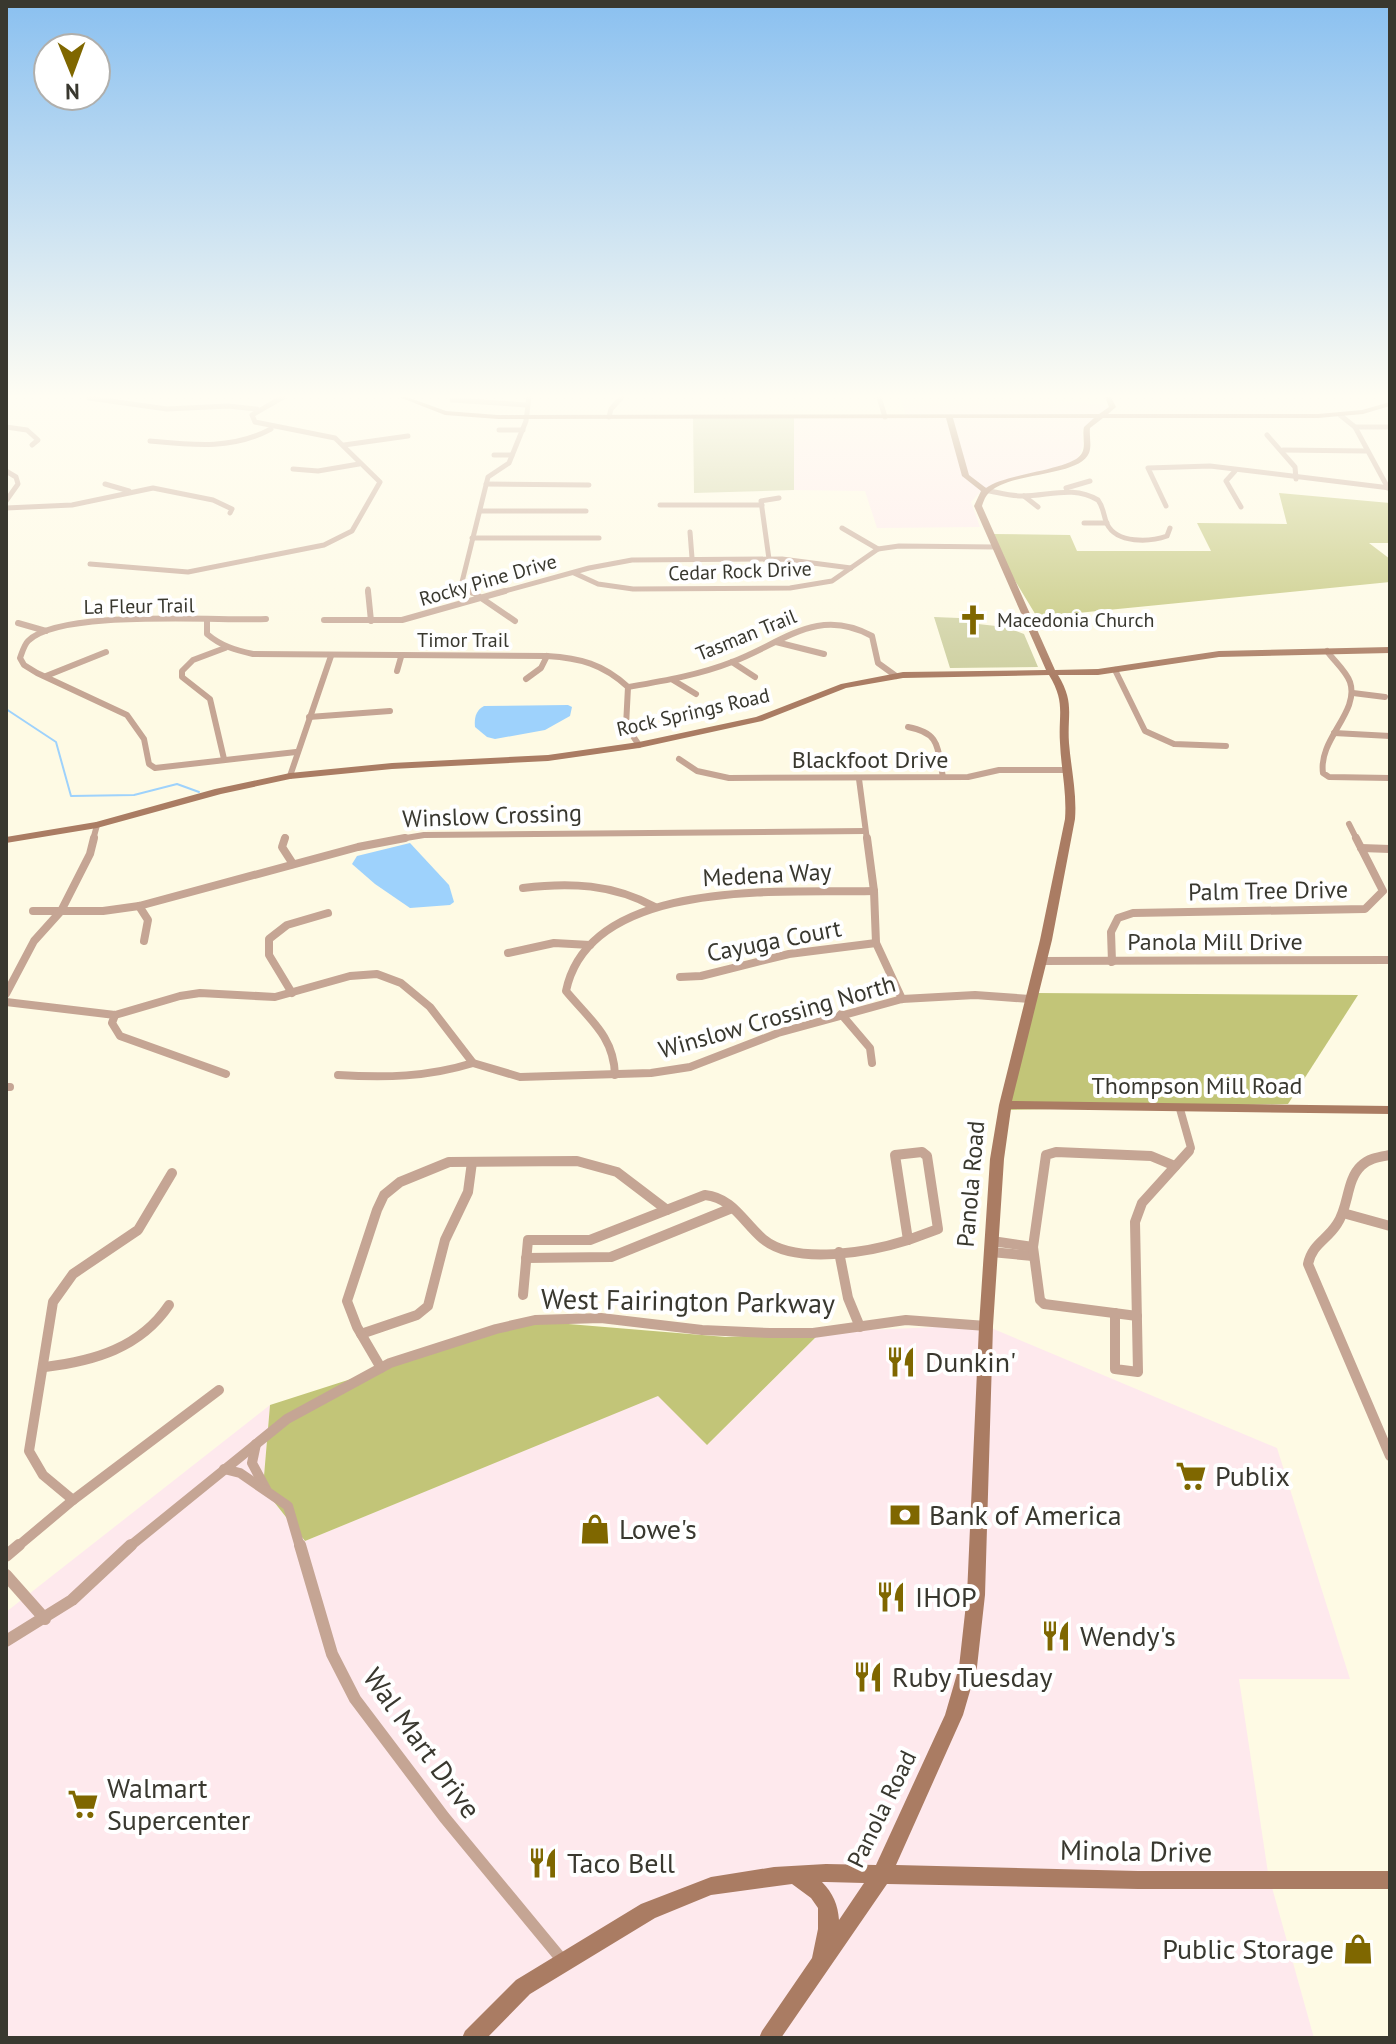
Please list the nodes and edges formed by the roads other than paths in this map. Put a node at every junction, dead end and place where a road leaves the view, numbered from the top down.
1 (125, 492) edge
2 (182, 492) edge
3 (375, 492) edge
4 (484, 492) edge
5 (983, 492) edge
6 (1008, 492) edge
7 (1043, 492) edge
8 (1072, 492) edge
9 (1160, 492) edge
10 (1233, 492) edge
11 (1024, 496) junction
12 (779, 498) dead end
13 (94, 501) junction
14 (660, 505) dead end
15 (762, 505) junction
16 (1166, 506) dead end
17 (1038, 507) dead end
18 (1241, 507) dead end
19 (6, 508) edge
20 (103, 508) dead end
21 (480, 511) junction
22 (586, 511) dead end
23 (230, 513) dead end
24 (1084, 523) dead end
25 (1107, 523) junction
26 (842, 528) dead end
27 (1170, 528) dead end
28 (690, 532) dead end
29 (472, 538) junction
30 (599, 538) dead end
31 (995, 547) junction
32 (878, 549) junction
33 (692, 558) junction
34 (769, 559) junction
35 (90, 564) dead end
36 (851, 568) junction
37 (573, 573) junction
38 (368, 589) dead end
39 (480, 599) junction
40 (266, 619) dead end
41 (324, 620) dead end
42 (207, 621) junction
43 (371, 621) junction
44 (515, 621) dead end
45 (18, 623) dead end
46 (46, 631) junction
47 (776, 642) junction
48 (225, 648) junction
49 (1390, 650) edge
50 (1327, 651) junction
51 (106, 652) dead end
52 (824, 654) dead end
53 (331, 656) junction
54 (547, 656) junction
55 (401, 657) junction
56 (1046, 658) junction
57 (732, 662) junction
58 (1115, 670) junction
59 (397, 671) dead end
60 (1089, 672) junction
61 (1052, 673) junction
62 (46, 676) junction
63 (896, 676) junction
64 (755, 677) dead end
65 (526, 679) dead end
66 (672, 680) junction
67 (628, 687) junction
68 (1062, 689) junction
69 (1353, 693) junction
70 (696, 694) dead end
71 (1385, 697) dead end
72 (390, 711) dead end
73 (309, 717) junction
74 (908, 727) dead end
75 (1334, 733) junction
76 (1390, 736) edge
77 (639, 745) junction
78 (1226, 746) dead end
79 (296, 752) junction
80 (224, 759) junction
81 (679, 759) dead end
82 (1066, 770) junction
83 (290, 776) junction
84 (943, 777) junction
85 (1390, 778) edge
86 (859, 779) junction
87 (1349, 824) dead end
88 (97, 825) junction
89 (865, 831) junction
90 (285, 837) dead end
91 (6, 840) edge
92 (1361, 848) junction
93 (1390, 849) edge
94 (293, 864) junction
95 (523, 888) dead end
96 (874, 891) junction
97 (1387, 892) edge
98 (139, 906) junction
99 (655, 907) junction
100 (33, 911) dead end
101 (61, 911) junction
102 (328, 913) dead end
103 (144, 941) dead end
104 (876, 943) junction
105 (590, 945) junction
106 (508, 953) dead end
107 (1390, 960) edge
108 (1041, 961) junction
109 (1112, 962) junction
110 (680, 977) dead end
111 (292, 993) junction
112 (6, 994) edge
113 (902, 999) junction
114 (1030, 999) junction
115 (6, 1002) edge
116 (841, 1014) junction
117 (115, 1015) junction
118 (473, 1063) junction
119 (872, 1063) dead end
120 (226, 1074) dead end
121 (338, 1075) dead end
122 (615, 1075) junction
123 (1005, 1105) junction
124 (1180, 1109) junction
125 (1390, 1110) edge
126 (1390, 1155) edge
127 (472, 1162) junction
128 (1175, 1166) junction
129 (172, 1173) dead end
130 (732, 1208) junction
131 (667, 1210) junction
132 (1343, 1213) junction
133 (1390, 1226) edge
134 (908, 1241) junction
135 (991, 1246) junction
136 (1033, 1251) junction
137 (839, 1252) junction
138 (526, 1258) junction
139 (523, 1295) dead end
140 (169, 1305) dead end
141 (1115, 1313) junction
142 (1137, 1316) junction
143 (986, 1326) junction
144 (860, 1327) junction
145 (361, 1334) junction
146 (45, 1367) junction
147 (381, 1368) junction
148 (219, 1390) dead end
149 (256, 1444) junction
150 (1390, 1456) edge
151 (224, 1469) junction
152 (269, 1493) junction
153 (73, 1500) junction
154 (6, 1556) edge
155 (6, 1575) edge
156 (45, 1619) junction
157 (6, 1641) edge
158 (882, 1874) junction
159 (794, 1875) junction
160 (1390, 1880) edge
161 (563, 1961) junction
162 (821, 1962) junction
163 (472, 2038) edge
164 (769, 2038) edge

1 - 13 street
2 - 23 street
3 - 35 street
4 - 21 street
5 - 31 street, Panola Road
6 - 11 street
7 - 11 street
8 - 25 street
9 - 16 street
10 - 18 street
11 - 17 street
12 - 15 street
13 - 19 street
13 - 20 street
14 - 15 street
15 - 34 street
21 - 22 street
21 - 29 street
24 - 25 street
25 - 27 street
26 - 32 street
28 - 33 street
29 - 30 street
29 - 39 street
31 - 32 street
31 - 56 street, Panola Road
32 - 36 street, Cedar Rock Drive
33 - 34 street, Rocky Pine Drive
33 - 37 street, Rocky Pine Drive
34 - 36 street, Rocky Pine Drive
36 - 37 street, Cedar Rock Drive
37 - 39 street, Rocky Pine Drive
38 - 43 street
39 - 43 street, Rocky Pine Drive
39 - 44 street
40 - 42 street, La Fleur Trail
41 - 43 street, Rocky Pine Drive
42 - 46 street, La Fleur Trail
42 - 48 street
45 - 46 street
46 - 62 street
47 - 52 street
47 - 57 street, Tasman Trail
47 - 63 street, Tasman Trail
48 - 53 street, Timor Trail
48 - 80 street
49 - 50 street, Rock Springs Road
50 - 58 street, Rock Springs Road
50 - 69 street
51 - 62 street
53 - 55 street, Timor Trail
53 - 73 street
54 - 55 street, Timor Trail
54 - 65 street
54 - 67 street, Timor Trail
55 - 59 street
56 - 60 street
56 - 61 street, Panola Road
57 - 64 street
57 - 66 street, Tasman Trail
58 - 60 street, Rock Springs Road
58 - 78 street
60 - 61 street, Rock Springs Road
60 - 68 street
61 - 63 street, Rock Springs Road
61 - 68 street, Panola Road
62 - 80 street
63 - 77 street, Rock Springs Road
66 - 67 street, Tasman Trail
66 - 70 street
67 - 77 street
68 - 82 street, Panola Road
69 - 71 street
69 - 75 street
72 - 73 street
73 - 79 street
74 - 84 street
75 - 76 street
75 - 85 street
77 - 83 street, Rock Springs Road
79 - 80 street
79 - 83 street
81 - 86 street, Blackfoot Drive
82 - 84 street, Blackfoot Drive
82 - 108 street, Panola Road
83 - 88 street, Rock Springs Road
84 - 86 street, Blackfoot Drive
86 - 89 street
87 - 92 street, Palm Tree Drive
88 - 91 street, Rock Springs Road
88 - 101 street
89 - 94 street, Winslow Crossing
89 - 96 street
90 - 94 street
92 - 93 street
92 - 97 street, Palm Tree Drive
94 - 98 street, Winslow Crossing
95 - 99 street
96 - 99 street, Medena Way
96 - 104 street
97 - 109 street, Palm Tree Drive
98 - 101 street, Winslow Crossing
98 - 103 street
99 - 105 street, Medena Way
100 - 101 street, Winslow Crossing
101 - 112 street
102 - 111 street
104 - 110 street, Cayuga Court
104 - 113 street
105 - 106 street
105 - 122 street, Medena Way
107 - 109 street, Panola Mill Drive
108 - 109 street, Panola Mill Drive
108 - 114 street, Panola Road
111 - 117 street
111 - 118 street
113 - 114 street, Winslow Crossing North
113 - 116 street, Winslow Crossing North
114 - 123 street, Panola Road
115 - 117 street
116 - 119 street
116 - 122 street, Winslow Crossing North
117 - 120 street
118 - 121 street
118 - 122 street, Winslow Crossing North
123 - 124 street, Thompson Mill Road
123 - 135 street, Panola Road
124 - 125 street, Thompson Mill Road
124 - 128 street
126 - 132 street
127 - 131 street
127 - 145 street
127 - 145 street
128 - 136 street
128 - 142 street
129 - 146 street
130 - 131 street
130 - 137 street
130 - 138 street
131 - 138 street
132 - 133 street
132 - 150 street
134 - 134 street
134 - 137 street
135 - 136 street
135 - 143 street, Panola Road
136 - 141 street
137 - 144 street
138 - 139 street
140 - 146 street
141 - 142 street
141 - 142 street
143 - 144 street, West Fairington Parkway
143 - 158 street, Panola Road
144 - 147 street, West Fairington Parkway
145 - 147 street
146 - 153 street
147 - 149 street, West Fairington Parkway
148 - 153 street
149 - 151 street, West Fairington Parkway
149 - 152 street
151 - 152 street, Wal Mart Drive
151 - 156 street, West Fairington Parkway
152 - 161 street, Wal Mart Drive
153 - 154 street
155 - 156 street
156 - 157 street, West Fairington Parkway
158 - 159 street, Minola Drive
158 - 160 street, Minola Drive
158 - 162 street, Panola Road
159 - 161 street, Minola Drive
159 - 162 street
161 - 163 street, Minola Drive
162 - 164 street, Panola Road

